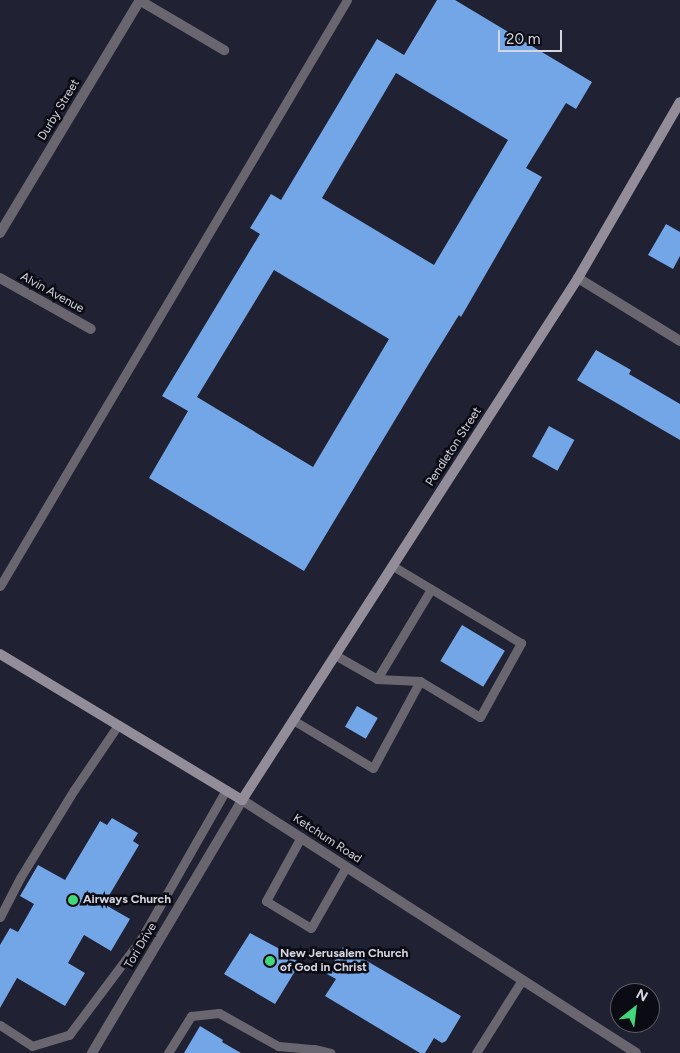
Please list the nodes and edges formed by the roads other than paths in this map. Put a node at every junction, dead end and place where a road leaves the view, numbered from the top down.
1 (140, 0) edge
2 (347, 0) edge
3 (224, 50) dead end
4 (680, 102) edge
5 (0, 233) edge
6 (0, 278) edge
7 (578, 278) junction
8 (91, 329) dead end
9 (680, 342) edge
10 (392, 566) junction
11 (0, 586) edge
12 (431, 589) junction
13 (0, 654) edge
14 (335, 655) junction
15 (377, 680) junction
16 (420, 681) junction
17 (293, 720) junction
18 (118, 725) junction
19 (226, 790) junction
20 (242, 800) junction
21 (301, 838) junction
22 (346, 867) junction
23 (0, 917) edge
24 (522, 980) junction
25 (0, 1025) edge
26 (92, 1053) edge
27 (168, 1053) edge
28 (330, 1053) edge
29 (476, 1053) edge
30 (636, 1053) edge

1 - 3 street
1 - 5 street, Durby Street
2 - 11 lane
4 - 7 main road, Pendleton Street
6 - 8 street, Alvin Avenue
7 - 9 street
7 - 10 main road, Pendleton Street
10 - 12 lane
10 - 14 main road, Pendleton Street
12 - 15 lane
12 - 16 lane
13 - 18 main road, Ketchum Road
14 - 15 lane
14 - 17 main road, Pendleton Street
15 - 16 lane
16 - 17 lane
17 - 20 main road, Pendleton Street
18 - 19 main road, Ketchum Road
18 - 23 lane
19 - 20 main road, Ketchum Road
19 - 25 lane
20 - 21 street, Ketchum Road
20 - 26 street, Tori Drive
21 - 22 street, Ketchum Road
21 - 22 lane
22 - 24 street, Ketchum Road
24 - 29 lane
24 - 30 street, Ketchum Road
27 - 28 lane

